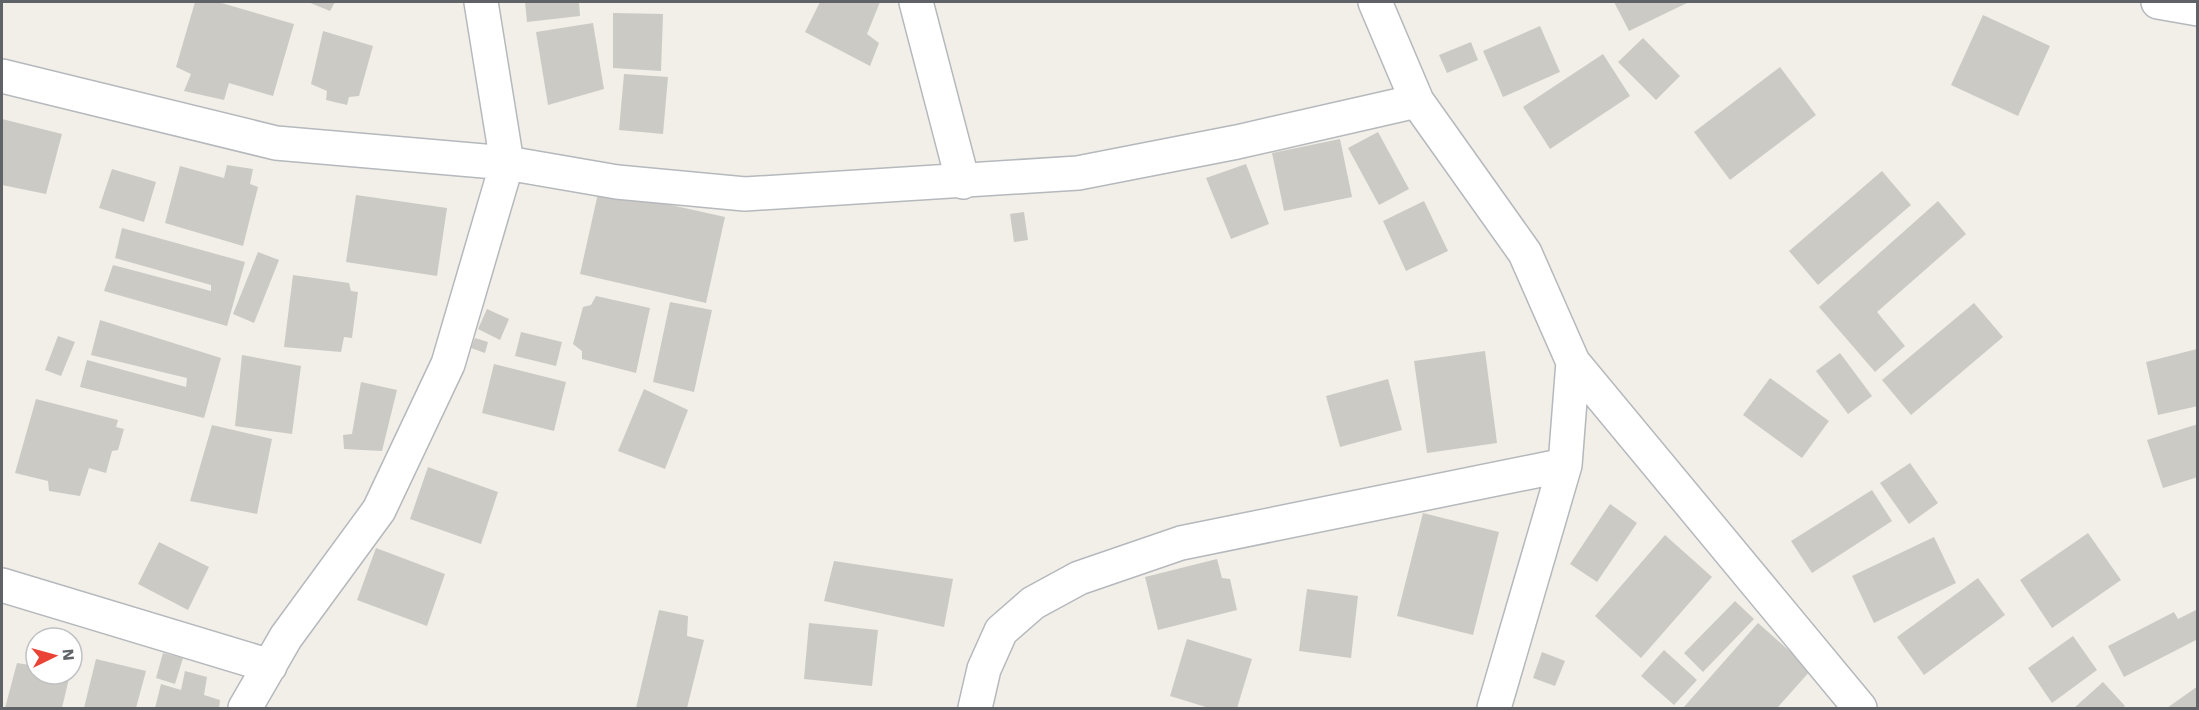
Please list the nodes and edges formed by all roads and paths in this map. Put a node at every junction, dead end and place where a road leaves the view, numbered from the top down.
1 (481, 2) edge
2 (916, 2) edge
3 (1375, 2) edge
4 (2158, 2) edge
5 (2198, 9) edge
6 (2, 76) edge
7 (1417, 101) junction
8 (507, 164) junction
9 (963, 182) junction
10 (1573, 362) junction
11 (1565, 465) junction
12 (2, 585) edge
13 (270, 666) junction
14 (245, 708) edge
15 (975, 708) edge
16 (1494, 708) edge
17 (1860, 708) edge

1 - 8 street
2 - 9 street
3 - 7 street
4 - 5 street
6 - 8 street
7 - 9 street
7 - 10 street
8 - 9 street
8 - 13 street
10 - 11 street
10 - 17 street
11 - 15 street
11 - 16 street
12 - 13 street
13 - 14 street

